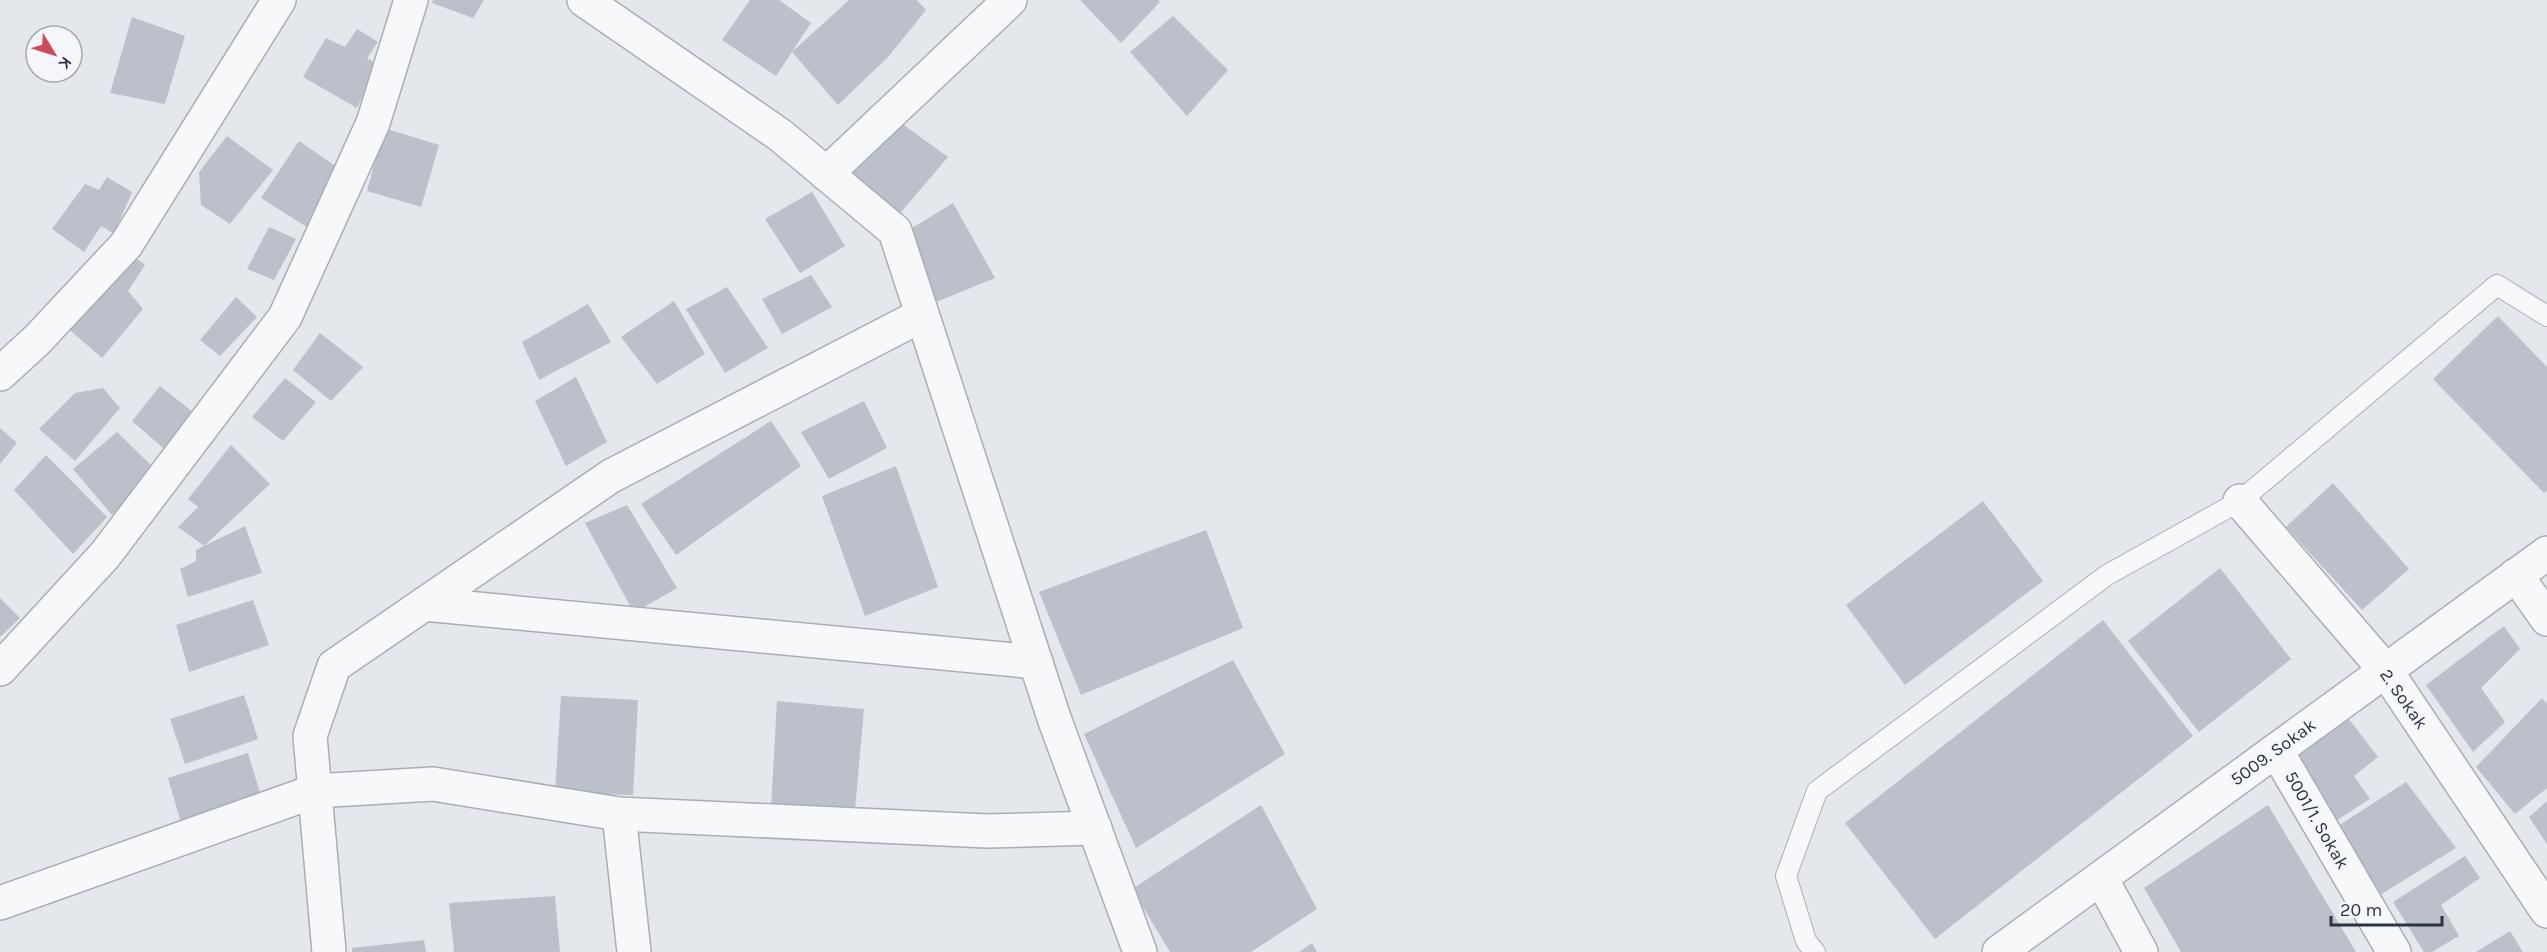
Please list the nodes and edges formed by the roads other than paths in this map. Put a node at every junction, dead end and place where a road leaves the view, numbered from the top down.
1 (279, 0) edge
2 (411, 0) edge
3 (584, 0) edge
4 (1010, 0) edge
5 (826, 174) junction
6 (922, 315) junction
7 (2547, 316) edge
8 (0, 374) edge
9 (2240, 501) junction
10 (2547, 553) edge
11 (2516, 575) junction
12 (424, 604) junction
13 (2547, 619) edge
14 (1036, 662) junction
15 (0, 669) edge
16 (2386, 671) junction
17 (2276, 750) junction
18 (315, 791) junction
19 (619, 814) junction
20 (1095, 828) junction
21 (2101, 878) junction
22 (0, 903) edge
23 (2547, 911) edge
24 (329, 952) edge
25 (634, 952) edge
26 (1140, 952) edge
27 (1815, 952) edge
28 (1999, 952) edge
29 (2141, 952) edge
30 (2394, 952) edge

1 - 8 street
2 - 15 street
3 - 5 street
4 - 5 street
5 - 6 street
6 - 12 street
6 - 14 street
7 - 9 lane
9 - 16 street, 2. Sokak
9 - 27 lane
10 - 11 street, 5009. Sokak
11 - 13 street
11 - 16 street, 5009. Sokak
12 - 14 street
12 - 18 street
14 - 20 street
16 - 17 street, 5009. Sokak
16 - 23 street, 2. Sokak
17 - 21 street, 5009. Sokak
17 - 30 street, 5001/1. Sokak
18 - 19 street
18 - 22 street
18 - 24 street
19 - 20 street
19 - 25 street
20 - 26 street
21 - 28 street, 5009. Sokak
21 - 29 street

